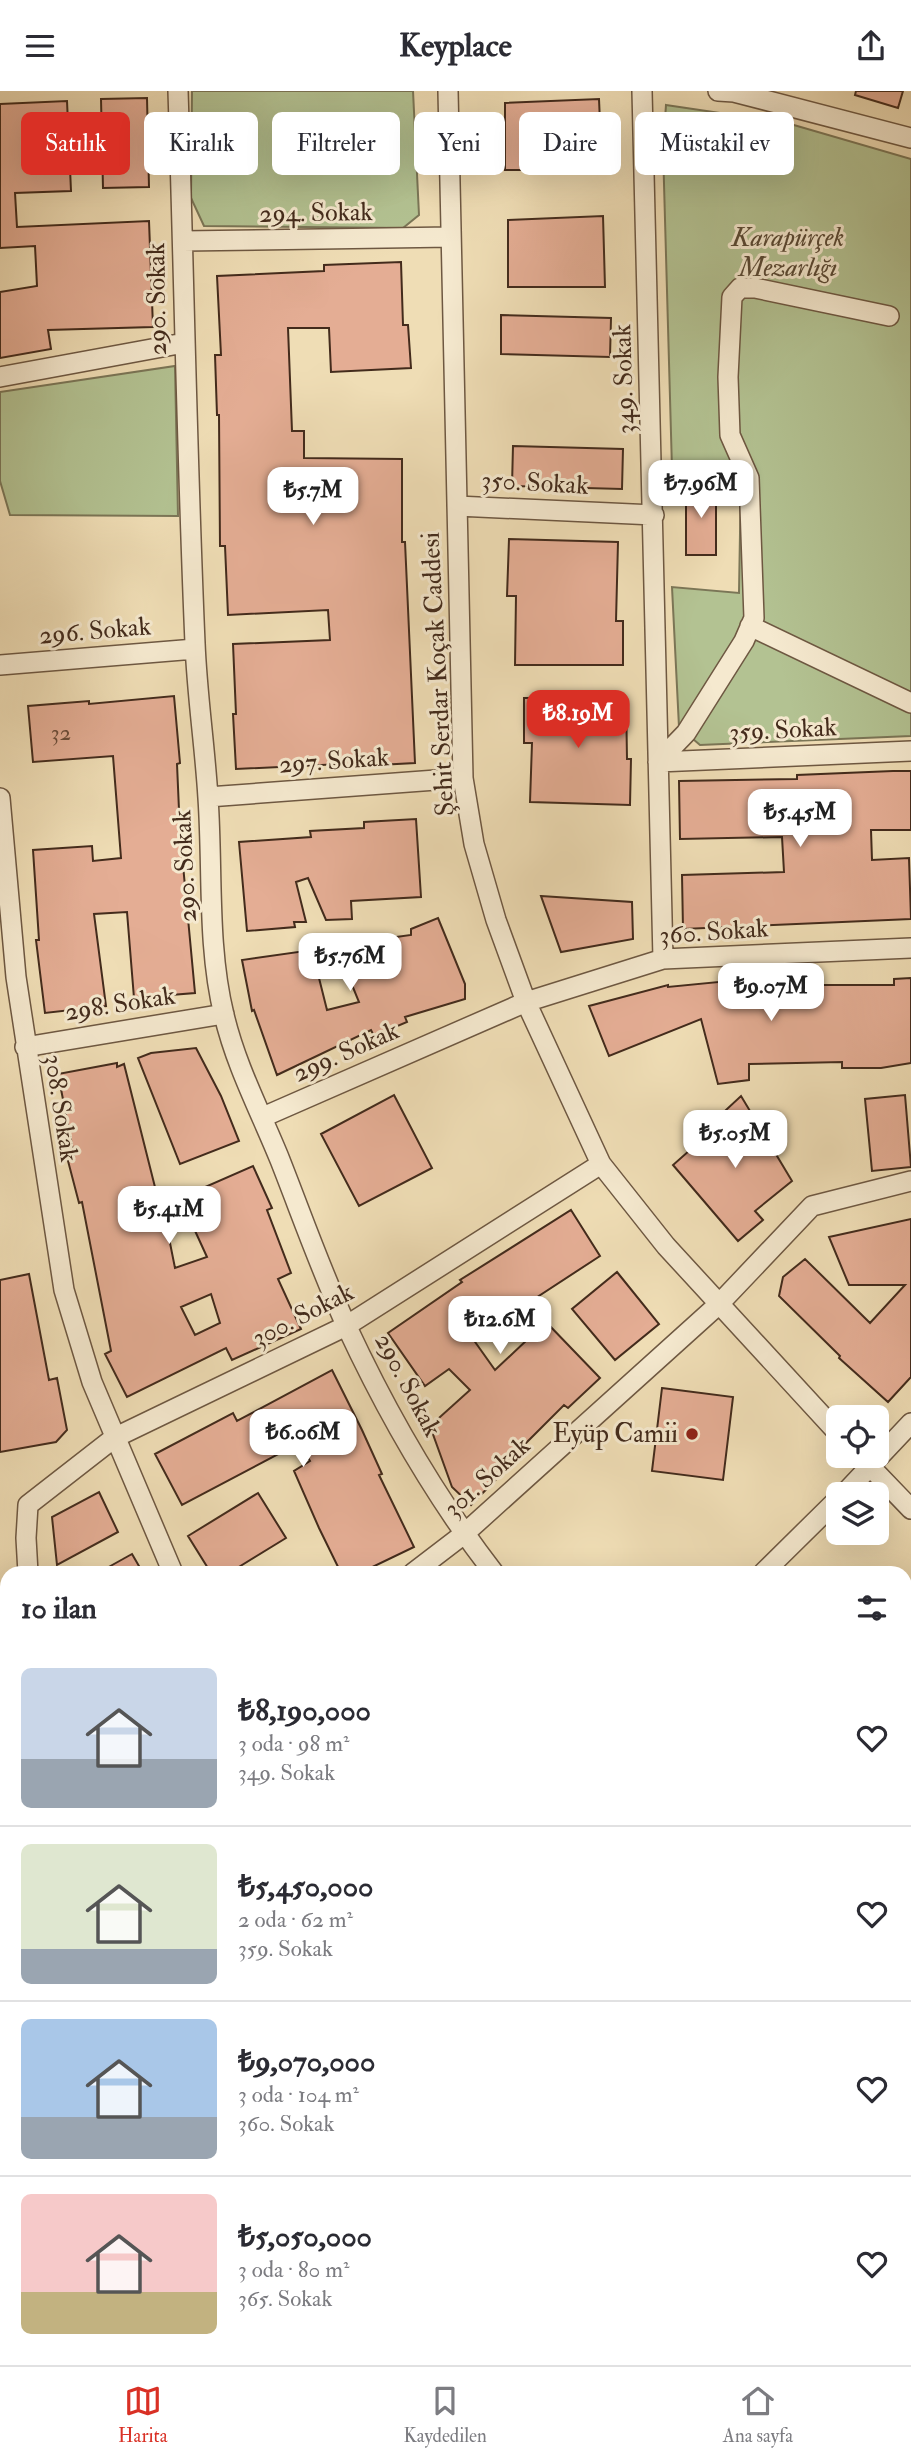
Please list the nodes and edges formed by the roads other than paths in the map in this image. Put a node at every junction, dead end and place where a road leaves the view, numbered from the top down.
1 (178, 91) edge
2 (448, 91) edge
3 (642, 91) edge
4 (718, 91) edge
5 (911, 138) edge
6 (451, 237) junction
7 (183, 241) junction
8 (889, 316) dead end
9 (184, 343) junction
10 (0, 377) edge
11 (457, 506) junction
12 (654, 515) junction
13 (750, 626) junction
14 (195, 649) junction
15 (0, 665) edge
16 (911, 703) edge
17 (911, 751) edge
18 (658, 762) junction
19 (463, 778) junction
20 (208, 797) junction
21 (0, 798) edge
22 (911, 948) edge
23 (663, 959) junction
24 (526, 1002) junction
25 (224, 1014) junction
26 (25, 1047) junction
27 (263, 1117) junction
28 (601, 1164) junction
29 (911, 1181) edge
30 (719, 1304) junction
31 (346, 1326) junction
32 (826, 1420) edge
33 (911, 1423) edge
34 (114, 1437) junction
35 (889, 1442) edge
36 (873, 1468) edge
37 (911, 1509) edge
38 (826, 1511) edge
39 (464, 1534) junction
40 (28, 1566) edge
41 (170, 1566) edge
42 (422, 1566) edge
43 (489, 1566) edge
44 (770, 1566) edge

1 - 7 street, 290. Sokak
2 - 6 street, Şehit Serdar Koçak Caddesi
3 - 12 street, 349. Sokak
4 - 5 street
6 - 7 street, 294. Sokak
6 - 11 street, Şehit Serdar Koçak Caddesi
7 - 9 street, 290. Sokak
8 - 13 street
9 - 10 street
9 - 14 street, 290. Sokak
11 - 12 street, 350. Sokak
11 - 19 street, Şehit Serdar Koçak Caddesi
12 - 18 street, 349. Sokak
13 - 16 street
13 - 18 street
14 - 15 street, 296. Sokak
14 - 20 street, 290. Sokak
17 - 18 street, 359. Sokak
18 - 23 street, 349. Sokak
19 - 20 street, 297. Sokak
19 - 24 street, Şehit Serdar Koçak Caddesi
20 - 25 street, 290. Sokak
21 - 26 street, 308. Sokak
22 - 23 street, 360. Sokak
23 - 24 street, 360. Sokak
24 - 27 street, 299. Sokak
24 - 28 street, Şehit Serdar Koçak Caddesi
25 - 26 street, 298. Sokak
25 - 27 street, 290. Sokak
26 - 34 street, 308. Sokak
27 - 31 street, 290. Sokak
28 - 30 street, Şehit Serdar Koçak Caddesi
28 - 31 street, 300. Sokak
29 - 30 street, 301. Sokak
30 - 32 street, Şehit Serdar Koçak Caddesi
30 - 39 street, 301. Sokak
31 - 34 street, 300. Sokak
31 - 39 street, 290. Sokak
33 - 35 street
34 - 40 street, 300. Sokak
34 - 41 street, 308. Sokak
36 - 37 street
38 - 44 street
39 - 42 street, 301. Sokak
39 - 43 street, 290. Sokak

